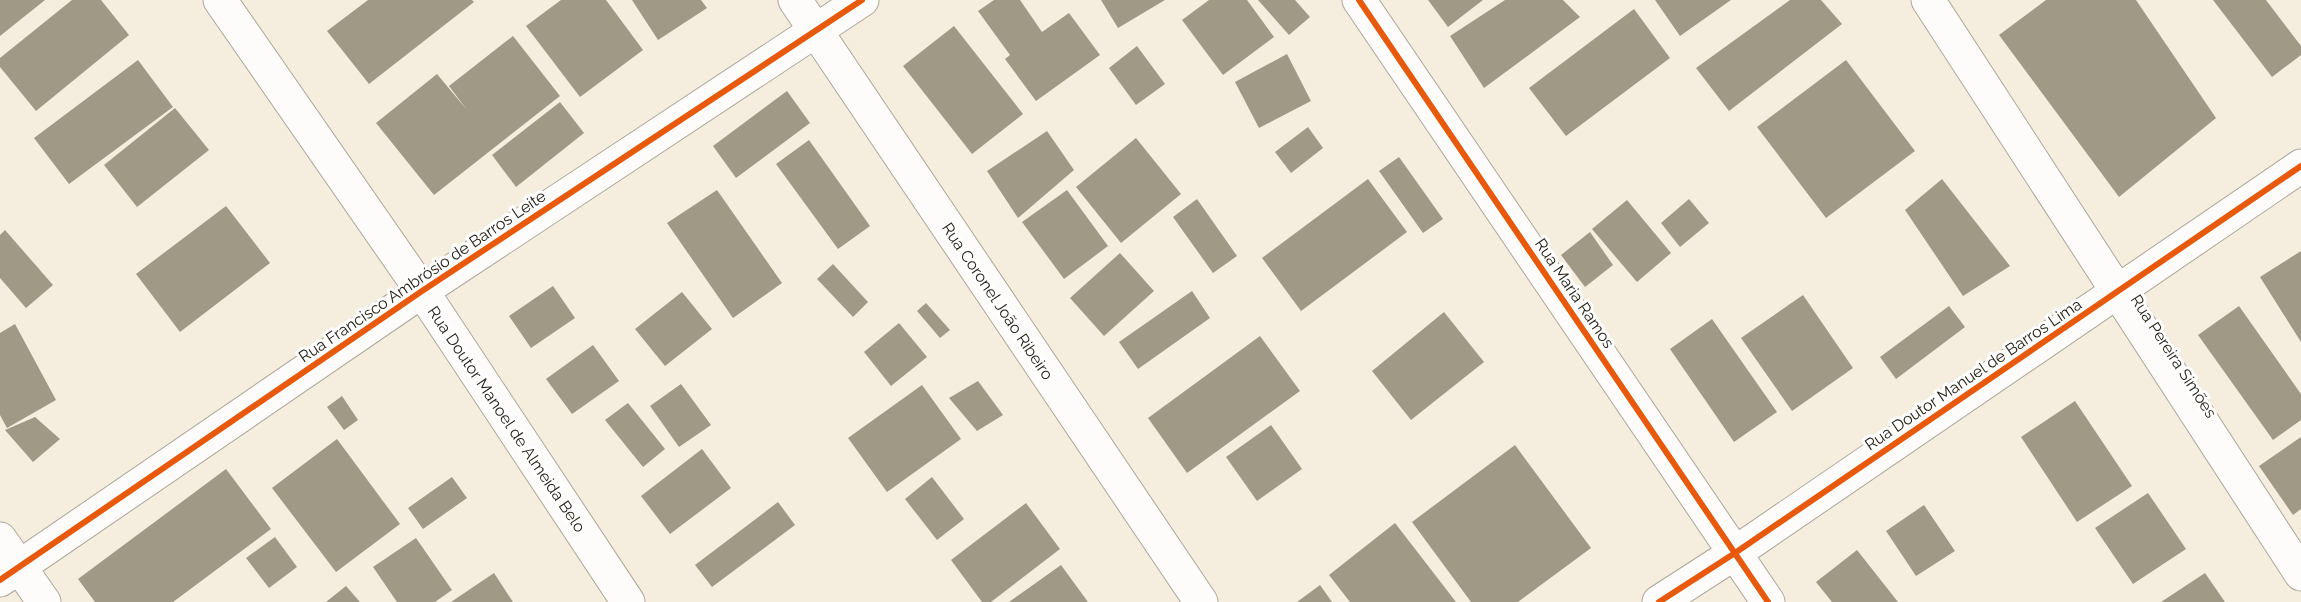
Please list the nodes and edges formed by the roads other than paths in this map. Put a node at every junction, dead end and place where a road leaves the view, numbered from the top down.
1 (220, 0) edge
2 (795, 0) edge
3 (862, 0) edge
4 (1359, 0) edge
5 (1928, 0) edge
6 (815, 30) junction
7 (2301, 166) edge
8 (422, 291) junction
9 (2116, 292) junction
10 (0, 539) edge
11 (1735, 553) junction
12 (10, 573) edge
13 (2301, 574) edge
14 (44, 602) edge
15 (628, 602) edge
16 (1202, 602) edge
17 (1659, 602) edge
18 (1768, 602) edge

1 - 8 street, Rua Doutor Manoel de Almeida Belo
2 - 6 street, Rua Coronel João Ribeiro
3 - 6 street, Rua Francisco Ambrósio de Barros Leite
4 - 11 street, Rua Maria Ramos
5 - 9 street, Rua Pereira Simões
6 - 8 street, Rua Francisco Ambrósio de Barros Leite
6 - 16 street, Rua Coronel João Ribeiro
7 - 9 street, Rua Doutor Manuel de Barros Lima
8 - 12 street, Rua Francisco Ambrósio de Barros Leite
8 - 15 street, Rua Doutor Manoel de Almeida Belo
9 - 11 street, Rua Doutor Manuel de Barros Lima
9 - 13 street, Rua Pereira Simões
10 - 12 street
11 - 17 street, Rua Doutor Manuel de Barros Lima
11 - 18 street, Rua Maria Ramos
12 - 14 street

